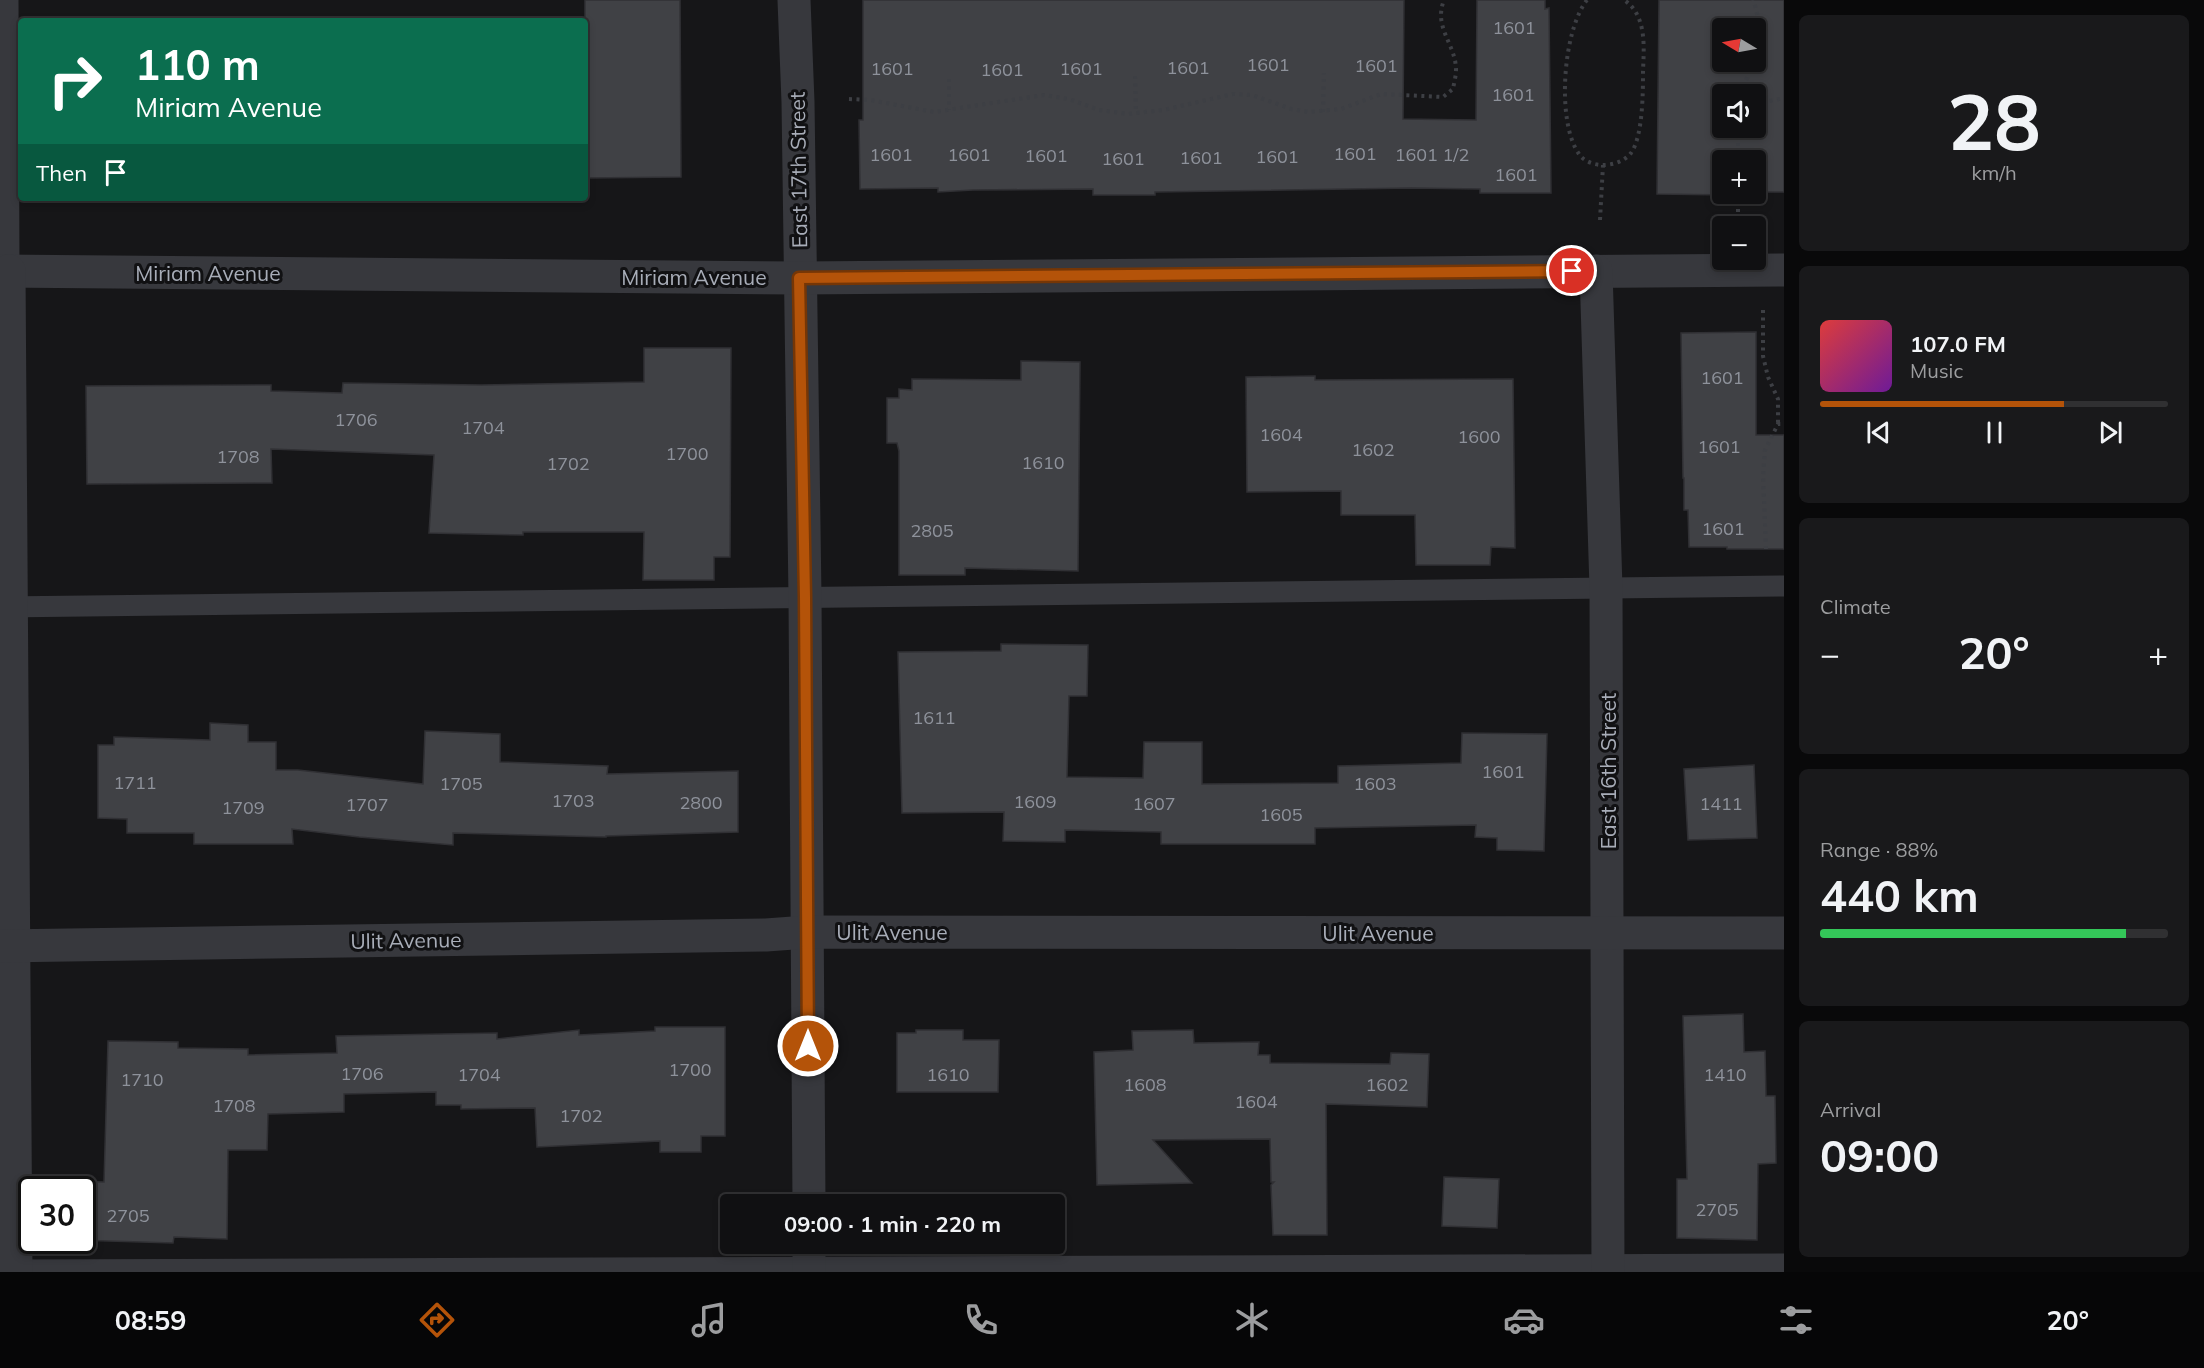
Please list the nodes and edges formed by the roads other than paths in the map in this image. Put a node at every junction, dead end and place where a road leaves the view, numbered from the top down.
1 (8, 0) edge
2 (794, 0) edge
3 (1784, 270) edge
4 (4, 271) edge
5 (1596, 271) junction
6 (799, 278) junction
7 (1776, 586) edge
8 (1606, 588) junction
9 (805, 597) junction
10 (6, 607) edge
11 (807, 932) junction
12 (1784, 933) edge
13 (1608, 934) junction
14 (7, 946) edge
15 (809, 1194) edge
16 (809, 1261) edge
17 (1784, 1264) edge
18 (1608, 1268) edge
19 (11, 1270) edge

1 - 4 lane
2 - 6 street, East 17th Street
3 - 5 street, Miriam Avenue
4 - 6 street, Miriam Avenue
4 - 10 street
5 - 6 street, Miriam Avenue
5 - 8 street, East 16th Street
6 - 9 street, East 17th Street
7 - 8 lane
8 - 9 lane
8 - 13 street, East 16th Street
9 - 10 lane
9 - 11 street, East 17th Street
10 - 14 street
11 - 13 street, Ulit Avenue
11 - 14 street, Ulit Avenue
11 - 15 street, East 17th Street
12 - 13 street, Ulit Avenue
13 - 18 street, East 16th Street
14 - 19 street
16 - 18 lane
16 - 19 lane
17 - 18 lane

